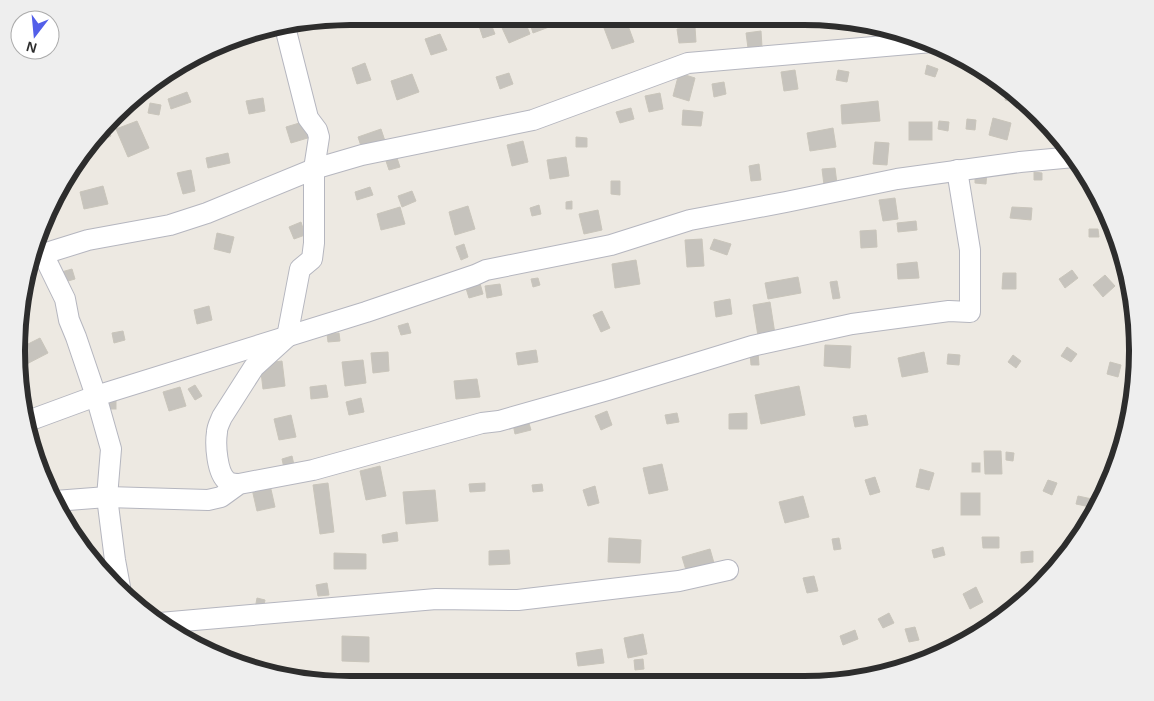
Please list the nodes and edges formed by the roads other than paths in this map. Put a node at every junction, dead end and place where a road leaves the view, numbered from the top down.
1 (286, 31) edge
2 (912, 44) edge
3 (1066, 158) edge
4 (314, 169) junction
5 (957, 170) junction
6 (39, 256) edge
7 (38, 259) edge
8 (287, 337) junction
9 (96, 396) junction
10 (32, 419) edge
11 (238, 484) junction
12 (108, 497) junction
13 (62, 500) edge
14 (728, 570) dead end
15 (119, 579) edge
16 (172, 622) edge

1 - 4 street
2 - 4 street
3 - 5 street
4 - 6 street
4 - 8 street
5 - 8 street
5 - 11 street
7 - 9 street
8 - 9 street
8 - 11 street
9 - 10 street
9 - 12 street
11 - 12 street
12 - 13 street
12 - 15 street
14 - 16 street

